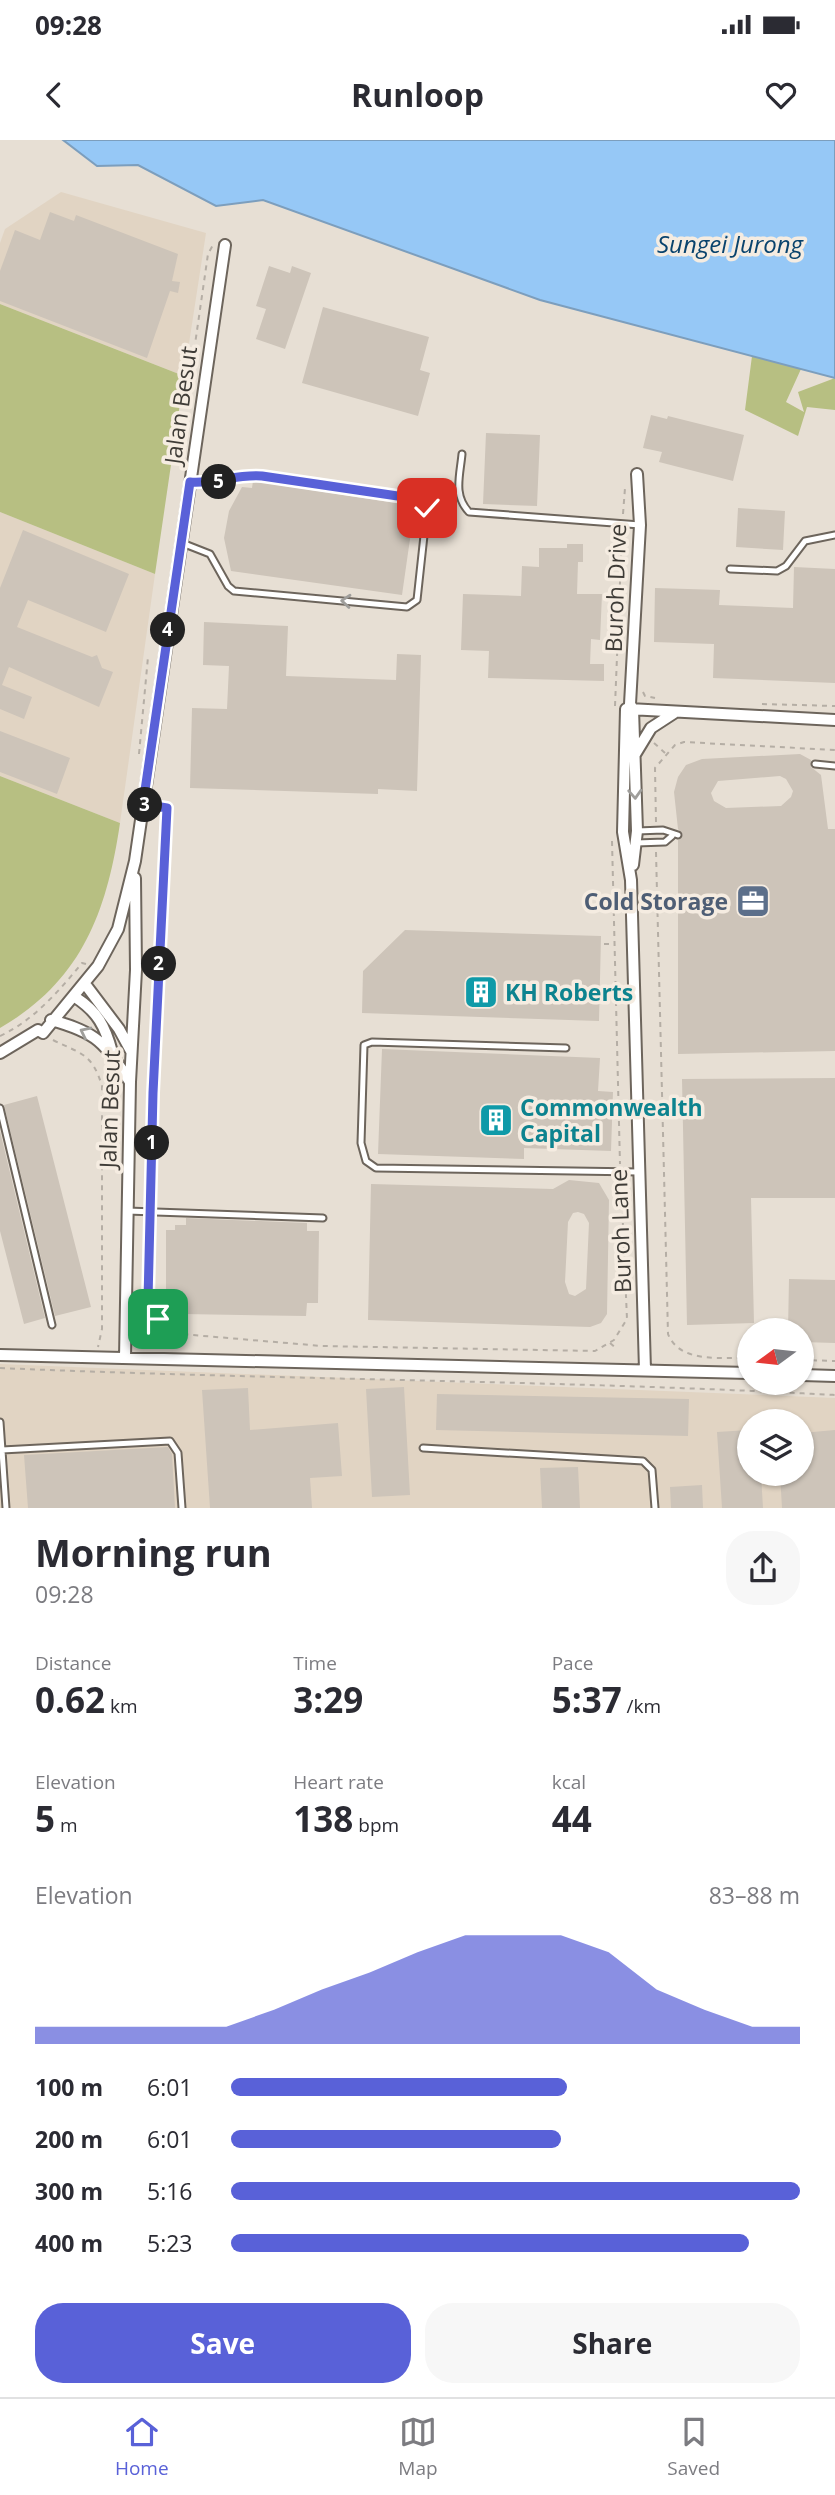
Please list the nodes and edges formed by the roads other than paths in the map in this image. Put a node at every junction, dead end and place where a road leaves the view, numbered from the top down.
1 (225, 245) road end
2 (462, 454) dead end
3 (636, 474) road end
4 (190, 482) junction
5 (640, 525) junction
6 (835, 535) edge
7 (181, 543) junction
8 (730, 569) dead end
9 (626, 708) junction
10 (674, 712) junction
11 (835, 720) edge
12 (634, 756) junction
13 (815, 764) dead end
14 (835, 766) edge
15 (636, 837) junction
16 (135, 861) junction
17 (631, 880) junction
18 (85, 984) junction
19 (75, 997) junction
20 (51, 1020) junction
21 (566, 1048) dead end
22 (131, 1051) junction
23 (0, 1053) edge
24 (113, 1055) junction
25 (130, 1082) junction
26 (0, 1108) edge
27 (639, 1172) junction
28 (127, 1210) junction
29 (323, 1217) dead end
30 (52, 1325) dead end
31 (0, 1355) edge
32 (125, 1358) junction
33 (645, 1370) junction
34 (737, 1373) edge
35 (814, 1375) edge
36 (835, 1376) edge
37 (0, 1422) edge
38 (423, 1448) dead end
39 (2, 1450) junction
40 (6, 1508) edge
41 (182, 1508) edge
42 (655, 1508) edge

1 - 4 street, Jalan Besut
2 - 5 lane
3 - 5 street, Buroh Drive
4 - 7 street, Jalan Besut
4 -> 7 lane
5 - 9 street, Buroh Drive
6 - 8 lane
7 - 16 street, Jalan Besut
9 - 10 street
9 - 12 street, Buroh Drive
9 - 17 street
10 - 11 street
10 - 12 street
12 -> 15 street
13 - 14 lane
15 - 15 lane
15 - 17 street
16 - 18 street, Jalan Besut
16 - 22 street, Jalan Besut
17 - 27 street, Buroh Lane
18 - 19 street, Jalan Besut
18 - 22 street
19 - 20 street, Jalan Besut
19 - 24 street
20 - 23 street, Jalan Besut
24 -> 20 street
21 - 27 lane
22 - 25 street, Jalan Besut
24 - 25 street
25 - 28 street, Jalan Besut
26 - 30 lane
27 - 33 street, Buroh Lane
28 - 29 lane
28 - 32 street, Jalan Besut
31 - 32 street
32 - 33 street
33 - 34 street
35 - 36 street
37 - 39 lane
38 - 42 lane
39 - 40 lane
39 - 41 lane

